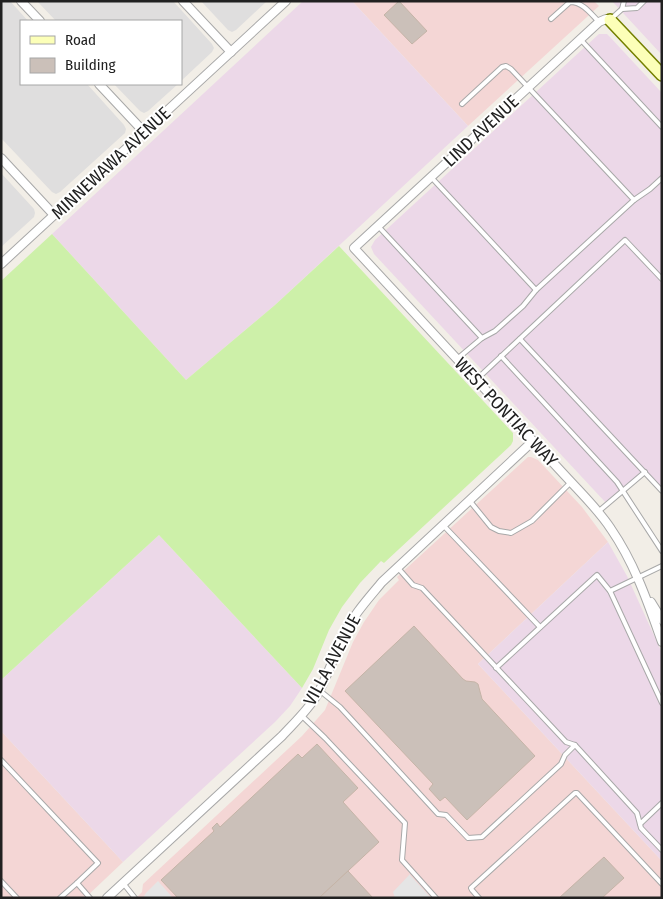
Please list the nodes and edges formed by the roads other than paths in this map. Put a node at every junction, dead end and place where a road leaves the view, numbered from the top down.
1 (21, 1) edge
2 (183, 1) edge
3 (286, 1) edge
4 (624, 1) edge
5 (644, 1) edge
6 (622, 9) junction
7 (551, 19) dead end
8 (39, 20) edge
9 (604, 21) junction
10 (580, 40) junction
11 (231, 52) junction
12 (662, 75) edge
13 (100, 85) edge
14 (529, 87) junction
15 (462, 104) dead end
16 (662, 127) edge
17 (144, 132) junction
18 (1, 158) edge
19 (431, 177) junction
20 (662, 178) edge
21 (634, 200) junction
22 (54, 215) junction
23 (378, 226) junction
24 (354, 248) joint
25 (1, 264) edge
26 (662, 279) edge
27 (536, 290) junction
28 (482, 338) junction
29 (520, 339) junction
30 (501, 356) junction
31 (457, 359) junction
32 (476, 380) junction
33 (533, 441) junction
34 (645, 472) junction
35 (571, 482) junction
36 (623, 490) junction
37 (662, 490) edge
38 (469, 500) junction
39 (598, 512) junction
40 (444, 525) junction
41 (662, 551) edge
42 (662, 566) edge
43 (398, 568) junction
44 (638, 577) junction
45 (642, 588) junction
46 (610, 591) junction
47 (662, 620) edge
48 (540, 627) junction
49 (662, 642) edge
50 (496, 668) junction
51 (319, 690) junction
52 (662, 703) edge
53 (302, 715) junction
54 (575, 745) junction
55 (1, 760) edge
56 (662, 802) edge
57 (640, 824) junction
58 (662, 850) edge
59 (1, 881) edge
60 (77, 883) junction
61 (123, 883) junction
62 (662, 884) edge
63 (17, 898) edge
64 (60, 898) edge
65 (90, 898) edge
66 (107, 898) edge
67 (135, 898) edge
68 (436, 898) edge
69 (479, 898) edge

1 - 8 street
2 - 11 street
3 - 11 street, MINNEWAWA AVENUE
4 - 6 lane
5 - 6 lane
6 - 9 lane
7 - 9 lane
9 - 10 street, LIND AVENUE
9 - 12 street
10 - 14 street, LIND AVENUE
10 - 16 lane
11 - 17 street, MINNEWAWA AVENUE
13 - 17 street
14 - 15 lane
14 - 19 street, LIND AVENUE
14 - 21 lane
17 - 22 street, MINNEWAWA AVENUE
18 - 22 street
19 - 23 street, LIND AVENUE
19 - 27 lane
20 - 21 lane
21 - 27 lane
22 - 25 street, MINNEWAWA AVENUE
23 - 24 street, LIND AVENUE
23 - 28 lane
24 - 31 street, WEST PONTIAC WAY
26 - 29 lane
27 - 28 lane
28 - 31 lane
29 - 30 lane
29 - 34 lane
30 - 32 lane
30 - 36 lane
31 - 32 street, WEST PONTIAC WAY
32 - 33 street, WEST PONTIAC WAY
33 - 35 street, WEST PONTIAC WAY
33 - 38 street, VILLA AVENUE
34 - 36 lane
34 - 37 lane
35 - 38 lane
35 - 39 street, WEST PONTIAC WAY
36 - 39 lane
36 - 41 lane
38 - 40 street, VILLA AVENUE
39 - 44 street, WEST PONTIAC WAY
40 - 43 street, VILLA AVENUE
40 - 48 lane
42 - 44 lane
43 - 50 lane
43 - 51 street, VILLA AVENUE
44 - 45 street, WEST PONTIAC WAY
44 - 46 lane
45 - 47 street, WEST PONTIAC WAY
45 - 49 street, WEST PONTIAC WAY
46 - 48 lane
46 - 52 lane
48 - 50 lane
50 - 54 lane
51 - 53 street, VILLA AVENUE
51 - 54 lane
53 - 61 street, VILLA AVENUE
53 - 68 lane
54 - 57 lane
55 - 60 lane
56 - 57 lane
57 - 58 lane
59 - 63 lane
60 - 64 lane
60 - 65 lane
61 - 66 street, VILLA AVENUE
61 - 67 lane
62 - 69 lane

